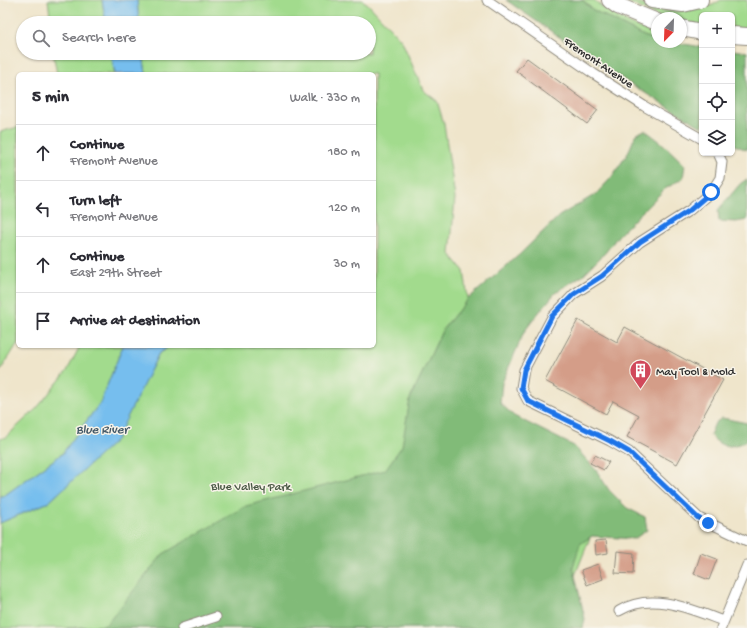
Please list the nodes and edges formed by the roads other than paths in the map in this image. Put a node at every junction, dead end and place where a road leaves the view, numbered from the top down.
1 (487, 0) edge
2 (610, 0) edge
3 (652, 0) edge
4 (700, 0) edge
5 (651, 20) edge
6 (687, 29) edge
7 (699, 31) edge
8 (735, 35) edge
9 (747, 36) edge
10 (699, 137) edge
11 (719, 156) edge
12 (747, 541) edge
13 (747, 565) edge
14 (619, 611) dead end
15 (216, 617) dead end
16 (722, 625) edge
17 (182, 628) edge

1 - 10 street, Fremont Avenue
2 - 5 highway
3 - 4 highway
6 - 7 highway
8 - 9 highway
11 - 12 street
13 - 16 street
14 - 16 street
15 - 17 street

